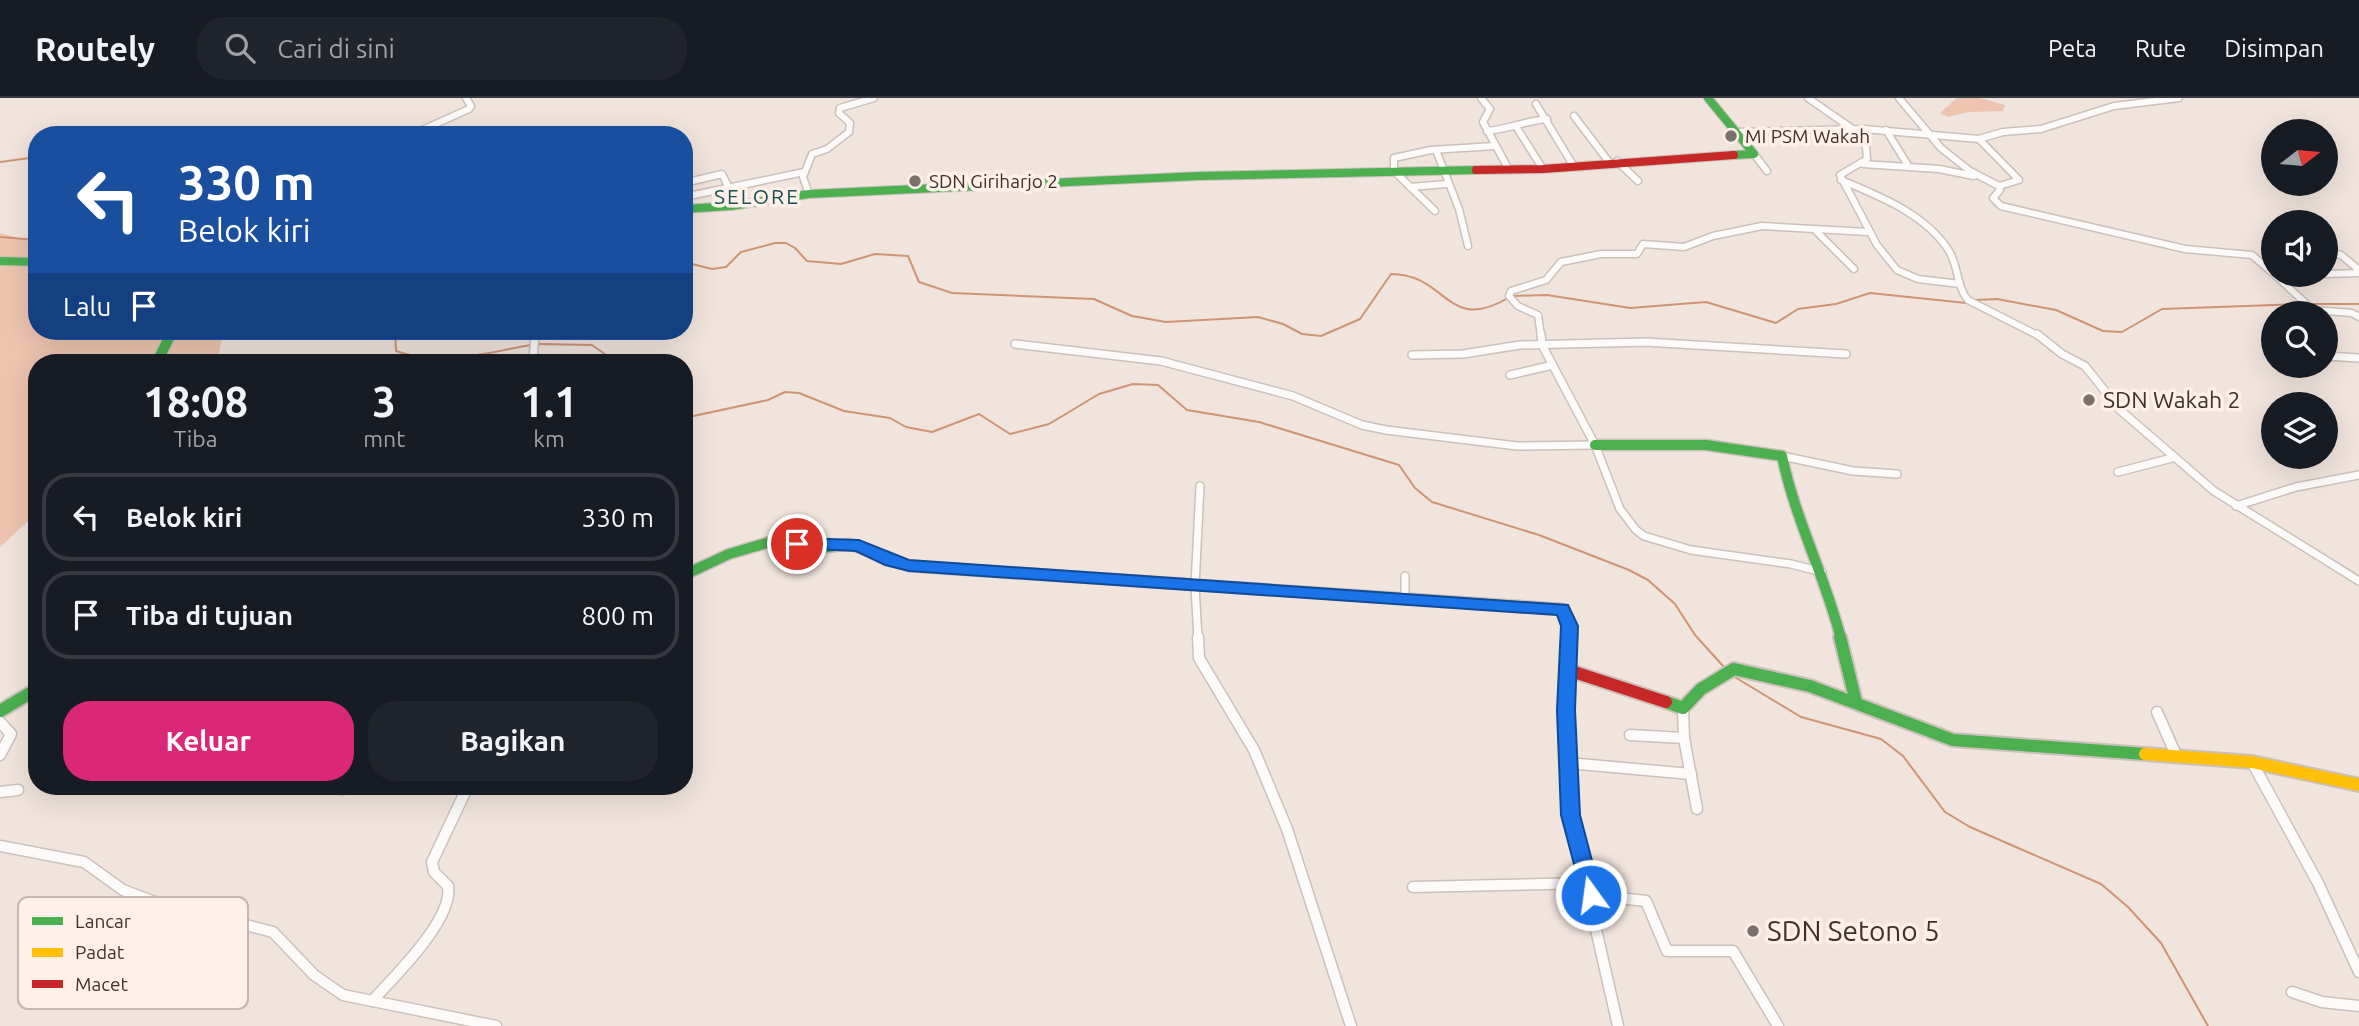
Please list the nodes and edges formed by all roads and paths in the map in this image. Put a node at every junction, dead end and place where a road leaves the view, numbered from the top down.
1 (466, 98) edge
2 (874, 98) edge
3 (1481, 98) edge
4 (1708, 98) edge
5 (1808, 98) edge
6 (1899, 98) edge
7 (2126, 98) edge
8 (2179, 98) edge
9 (1536, 104) dead end
10 (2136, 104) junction
11 (1574, 116) dead end
12 (1547, 119) junction
13 (431, 126) edge
14 (1517, 128) junction
15 (1854, 130) junction
16 (1886, 130) junction
17 (1487, 131) junction
18 (1735, 132) junction
19 (1928, 135) junction
20 (1979, 139) junction
21 (1495, 146) junction
22 (1436, 150) junction
23 (1754, 155) junction
24 (1613, 162) junction
25 (1863, 164) junction
26 (1573, 165) junction
27 (1909, 167) junction
28 (1543, 169) junction
29 (1509, 170) junction
30 (1395, 171) junction
31 (1442, 171) junction
32 (1767, 171) dead end
33 (804, 172) junction
34 (1978, 177) junction
35 (1841, 180) junction
36 (693, 181) edge
37 (1638, 181) dead end
38 (1446, 184) junction
39 (728, 186) junction
40 (1999, 186) junction
41 (1410, 187) junction
42 (808, 194) junction
43 (693, 195) edge
44 (693, 208) edge
45 (1435, 211) dead end
46 (1815, 230) junction
47 (1868, 232) junction
48 (1468, 246) dead end
49 (2338, 254) edge
50 (0, 261) edge
51 (28, 262) edge
52 (2261, 262) edge
53 (2358, 268) edge
54 (1854, 269) dead end
55 (2338, 272) edge
56 (1960, 284) junction
57 (2289, 287) edge
58 (2359, 317) edge
59 (1015, 344) dead end
60 (1542, 345) junction
61 (1846, 354) dead end
62 (1412, 355) dead end
63 (2338, 357) edge
64 (2359, 358) edge
65 (1553, 365) junction
66 (1510, 375) dead end
67 (1595, 445) junction
68 (1782, 456) junction
69 (2172, 458) junction
70 (2118, 472) dead end
71 (1897, 474) dead end
72 (2359, 475) edge
73 (1199, 486) dead end
74 (2236, 506) junction
75 (693, 571) edge
76 (1822, 573) junction
77 (1405, 576) dead end
78 (2359, 581) edge
79 (1195, 586) junction
80 (1405, 601) junction
81 (1568, 670) junction
82 (28, 694) edge
83 (1856, 702) junction
84 (1683, 708) junction
85 (0, 711) edge
86 (2157, 712) dead end
87 (0, 722) edge
88 (1630, 735) dead end
89 (1684, 738) junction
90 (0, 755) edge
91 (2176, 755) junction
92 (2252, 762) junction
93 (1568, 763) junction
94 (1691, 774) junction
95 (2359, 785) edge
96 (18, 790) dead end
97 (0, 792) edge
98 (464, 795) edge
99 (1697, 809) dead end
100 (0, 846) edge
101 (1587, 883) junction
102 (1413, 887) dead end
103 (1591, 895) junction
104 (143, 897) edge
105 (248, 925) edge
106 (2359, 972) edge
107 (2292, 992) dead end
108 (372, 1001) junction
109 (2359, 1006) edge
110 (496, 1026) edge
111 (1351, 1026) edge
112 (1618, 1026) edge
113 (1778, 1026) edge

1 - 13 street
2 - 33 street
3 - 17 street
4 - 18 street
5 - 15 street
6 - 19 street
7 - 10 street
8 - 10 street
9 - 12 street
10 - 20 street
11 - 24 street
12 - 14 street
12 - 26 street
14 - 17 street
14 - 28 street
15 - 16 street
15 - 18 street
15 - 25 street
16 - 19 street
16 - 27 street
17 - 21 street
18 - 23 street
19 - 20 street
19 - 34 street
20 - 40 street
21 - 22 street
21 - 29 street
22 - 30 street
22 - 31 street
23 - 24 street
23 - 32 street
24 - 26 street
24 - 37 street
25 - 27 street
25 - 35 street
26 - 28 street
27 - 34 street
28 - 29 street
29 - 31 street
30 - 31 street
30 - 41 street
30 - 42 street
31 - 38 street
33 - 39 street
33 - 42 street
34 - 40 street
35 - 47 street
35 - 56 street
36 - 39 street
38 - 41 street
38 - 48 street
39 - 43 street
40 - 52 street
41 - 45 street
42 - 44 street
46 - 47 street
46 - 54 street
46 - 60 street
47 - 56 street
49 - 53 street
50 - 51 street
53 - 55 street
56 - 69 street
57 - 58 street
59 - 67 street
60 - 61 street
60 - 62 street
60 - 65 street
63 - 64 street
65 - 66 street
65 - 67 street
67 - 68 street
67 - 76 street
68 - 71 street
68 - 76 street
69 - 70 street
69 - 74 street
72 - 74 street
73 - 79 street
74 - 78 street
75 - 79 street
76 - 83 street
77 - 80 street
79 - 80 street
79 - 111 street
80 - 81 street
81 - 84 street
81 - 93 street
82 - 85 street
83 - 84 street
83 - 91 street
84 - 89 street
86 - 91 street
87 - 90 street
88 - 89 street
89 - 94 street
91 - 92 street
92 - 95 street
92 - 106 street
93 - 94 street
93 - 101 street
94 - 99 street
96 - 97 street
98 - 108 street
100 - 104 street
101 - 102 street
101 - 103 street
103 - 112 street
103 - 113 street
105 - 108 street
107 - 109 street
108 - 110 street

